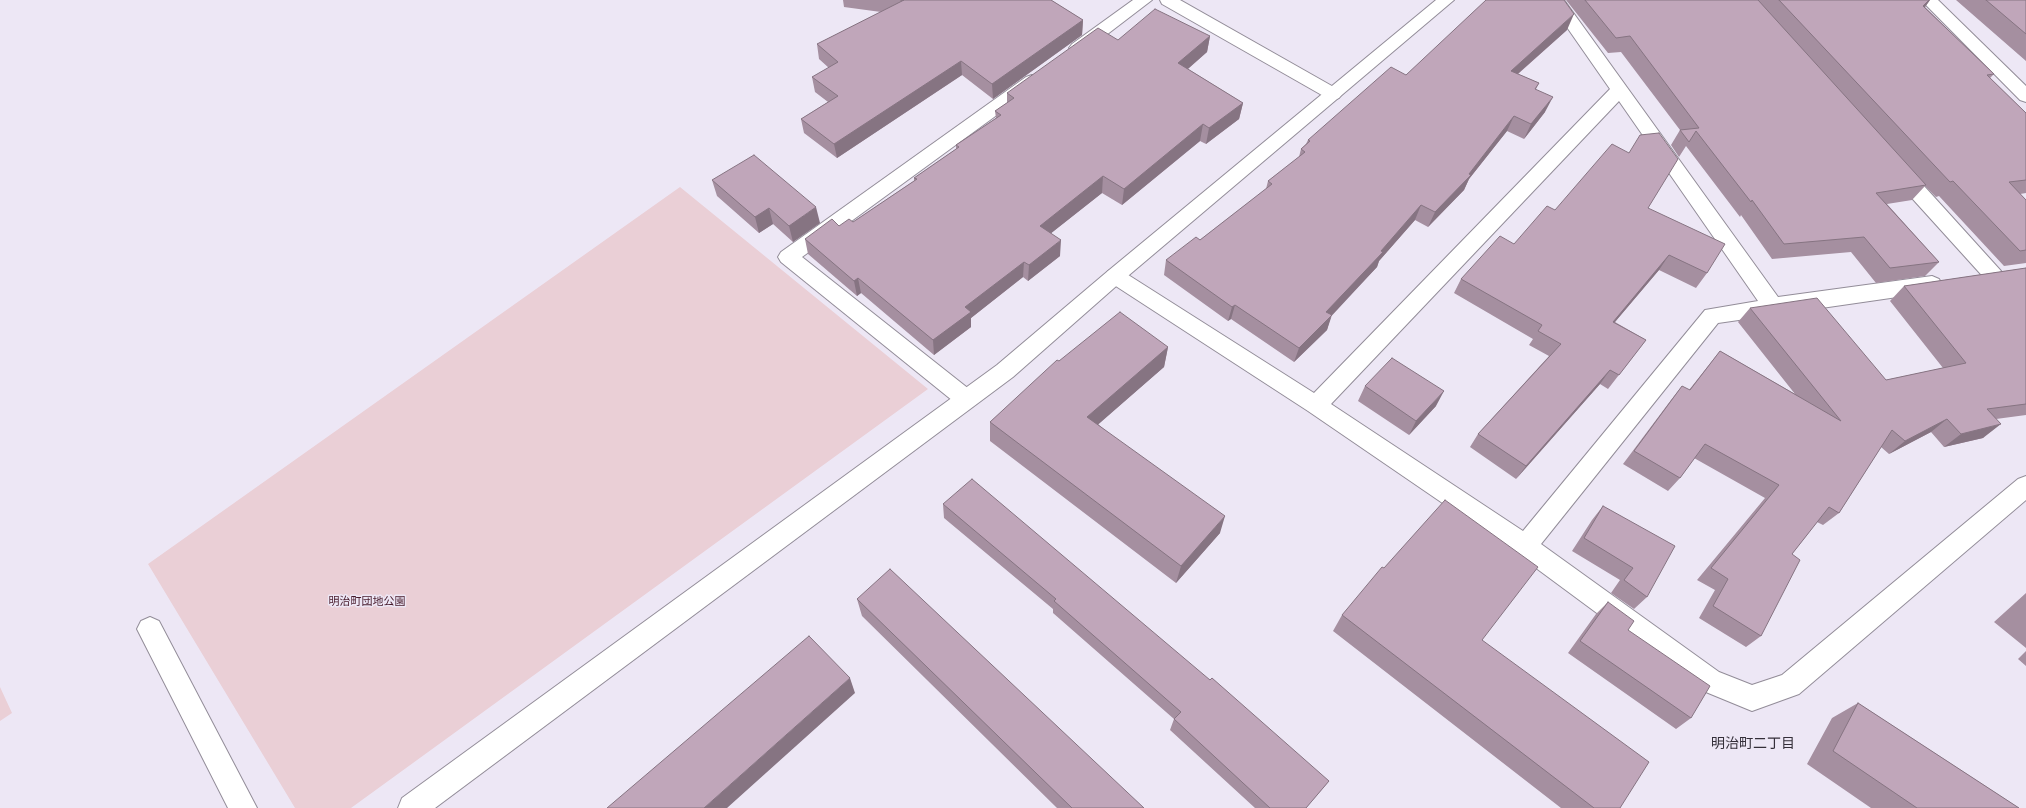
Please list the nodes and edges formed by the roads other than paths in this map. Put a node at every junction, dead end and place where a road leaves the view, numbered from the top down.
1 (1144, 0) edge
2 (1168, 0) edge
3 (1446, 0) edge
4 (1556, 0) edge
5 (1929, 0) edge
6 (1067, 56) edge
7 (1047, 70) edge
8 (1619, 90) junction
9 (1333, 94) junction
10 (2026, 96) edge
11 (1888, 159) edge
12 (1115, 276) junction
13 (1773, 306) junction
14 (966, 400) junction
15 (1316, 405) junction
16 (2026, 486) edge
17 (1525, 546) junction
18 (150, 629) dead end
19 (243, 808) edge
20 (412, 808) edge

1 - 6 street
2 - 9 street
3 - 9 street
4 - 8 street
5 - 10 street
7 - 14 street
8 - 13 street
8 - 15 street
9 - 12 street
11 - 13 street
12 - 14 street
12 - 15 street
13 - 17 street
14 - 20 street
15 - 17 street
16 - 17 street
18 - 19 street

